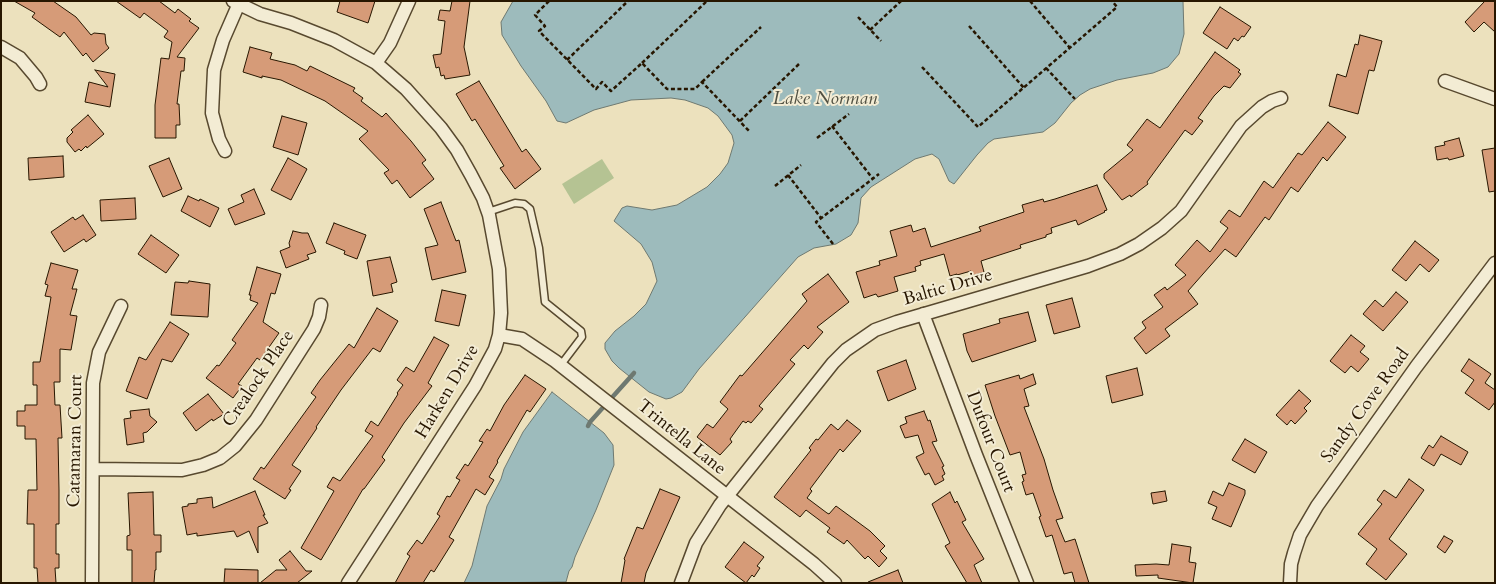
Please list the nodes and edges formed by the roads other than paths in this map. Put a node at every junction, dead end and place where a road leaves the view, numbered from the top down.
1 (410, 1) edge
2 (237, 2) edge
3 (1, 47) edge
4 (376, 63) junction
5 (1445, 81) dead end
6 (40, 84) dead end
7 (1281, 98) dead end
8 (1495, 99) edge
9 (225, 151) dead end
10 (488, 212) junction
11 (1495, 263) edge
12 (320, 305) dead end
13 (120, 306) dead end
14 (923, 314) junction
15 (499, 335) junction
16 (560, 366) junction
17 (93, 469) junction
18 (727, 497) junction
19 (92, 583) edge
20 (348, 583) edge
21 (681, 583) edge
22 (835, 583) edge
23 (1027, 583) edge
24 (1290, 583) edge

1 - 4 street
2 - 4 street, Harken Drive
2 - 9 street
3 - 6 street
4 - 10 street, Harken Drive
5 - 8 street
7 - 14 street, Baltic Drive
10 - 15 street, Harken Drive
10 - 16 lane
11 - 24 street, Sandy Cove Road
12 - 17 street, Crealock Place
13 - 17 street, Catamaran Court
14 - 18 street, Baltic Drive
14 - 23 street, Dufour Court
15 - 16 street, Trintella Lane
15 - 20 street, Harken Drive
16 - 18 street, Trintella Lane
17 - 19 street, Catamaran Court
18 - 21 street, Baltic Drive
18 - 22 street, Trintella Lane

